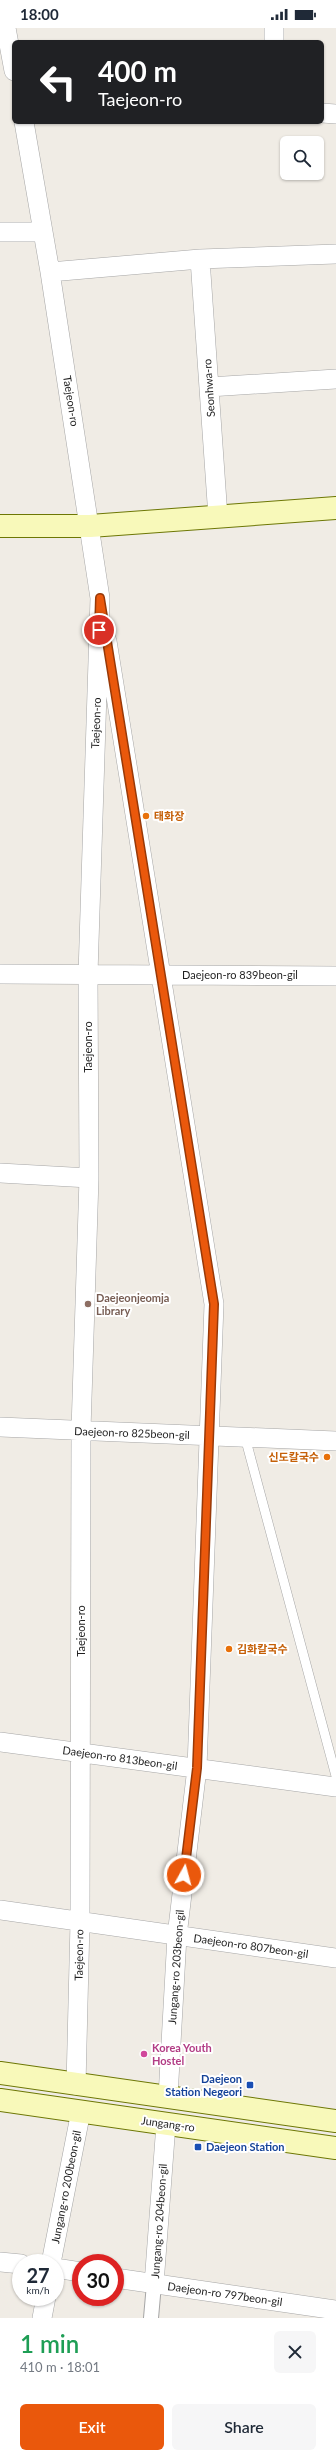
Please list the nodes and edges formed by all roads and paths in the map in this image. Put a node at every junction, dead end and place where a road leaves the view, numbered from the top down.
1 (6, 28) edge
2 (274, 28) edge
3 (274, 40) edge
4 (12, 60) edge
5 (324, 113) edge
6 (336, 114) edge
7 (24, 124) edge
8 (0, 232) edge
9 (43, 232) junction
10 (336, 254) edge
11 (200, 259) junction
12 (50, 272) junction
13 (336, 379) edge
14 (209, 387) junction
15 (336, 508) edge
16 (218, 517) junction
17 (0, 526) edge
18 (90, 526) junction
19 (100, 598) junction
20 (0, 974) edge
21 (88, 974) junction
22 (162, 975) junction
23 (336, 976) edge
24 (0, 1173) edge
25 (89, 1178) junction
26 (0, 1427) edge
27 (81, 1430) junction
28 (208, 1436) junction
29 (245, 1438) junction
30 (336, 1441) edge
31 (0, 1742) edge
32 (81, 1753) junction
33 (197, 1768) junction
34 (336, 1776) edge
35 (336, 1787) edge
36 (0, 1910) edge
37 (80, 1922) junction
38 (177, 1936) junction
39 (336, 1958) edge
40 (0, 2073) edge
41 (76, 2085) junction
42 (168, 2097) junction
43 (0, 2100) edge
44 (81, 2111) junction
45 (336, 2121) edge
46 (166, 2124) junction
47 (336, 2148) edge
48 (54, 2254) edge
49 (0, 2262) edge
50 (12, 2263) edge
51 (124, 2279) edge
52 (154, 2284) junction
53 (44, 2306) edge
54 (336, 2310) edge
55 (42, 2318) edge
56 (151, 2318) edge

1 - 4 street
2 - 3 street
5 - 6 street
7 - 9 street, Taejeon-ro
8 - 9 street
9 - 12 street, Taejeon-ro
10 - 11 street
11 - 12 street
11 - 14 street, Seonhwa-ro
12 - 18 street, Taejeon-ro
13 - 14 street
14 - 16 street, Seonhwa-ro
15 - 16 main road
16 - 18 main road
17 - 18 main road
18 - 19 street, Taejeon-ro
19 - 21 street, Taejeon-ro
19 - 22 street, Jungang-ro 203beon-gil
20 - 21 street, Daejeon-ro 839beon-gil
21 - 22 street, Daejeon-ro 839beon-gil
21 - 25 street, Taejeon-ro
22 - 23 street, Daejeon-ro 839beon-gil
22 - 28 street, Jungang-ro 203beon-gil
24 - 25 street
25 - 27 street, Taejeon-ro
26 - 27 street, Daejeon-ro 825beon-gil
27 - 28 street, Daejeon-ro 825beon-gil
27 - 32 street, Taejeon-ro
28 - 29 street, Daejeon-ro 825beon-gil
28 - 33 street, Jungang-ro 203beon-gil
29 - 30 street, Daejeon-ro 825beon-gil
29 - 34 lane
31 - 32 street, Daejeon-ro 813beon-gil
32 - 33 street, Daejeon-ro 813beon-gil
32 - 37 street, Taejeon-ro
33 - 35 street, Daejeon-ro 813beon-gil
33 - 38 street, Jungang-ro 203beon-gil
36 - 37 street, Daejeon-ro 807beon-gil
37 - 38 street, Daejeon-ro 807beon-gil
37 - 41 street, Taejeon-ro
38 - 39 street, Daejeon-ro 807beon-gil
38 - 42 street, Jungang-ro 203beon-gil
40 - 41 main road
41 - 42 main road
42 - 45 main road
43 - 44 main road, Jungang-ro
44 - 46 main road, Jungang-ro
44 - 48 street, Jungang-ro 200beon-gil
46 - 47 main road, Jungang-ro
46 - 52 street, Jungang-ro 204beon-gil
49 - 50 street
51 - 52 street, Daejeon-ro 797beon-gil
52 - 54 street, Daejeon-ro 797beon-gil
52 - 56 street, Jungang-ro 204beon-gil
53 - 55 street

